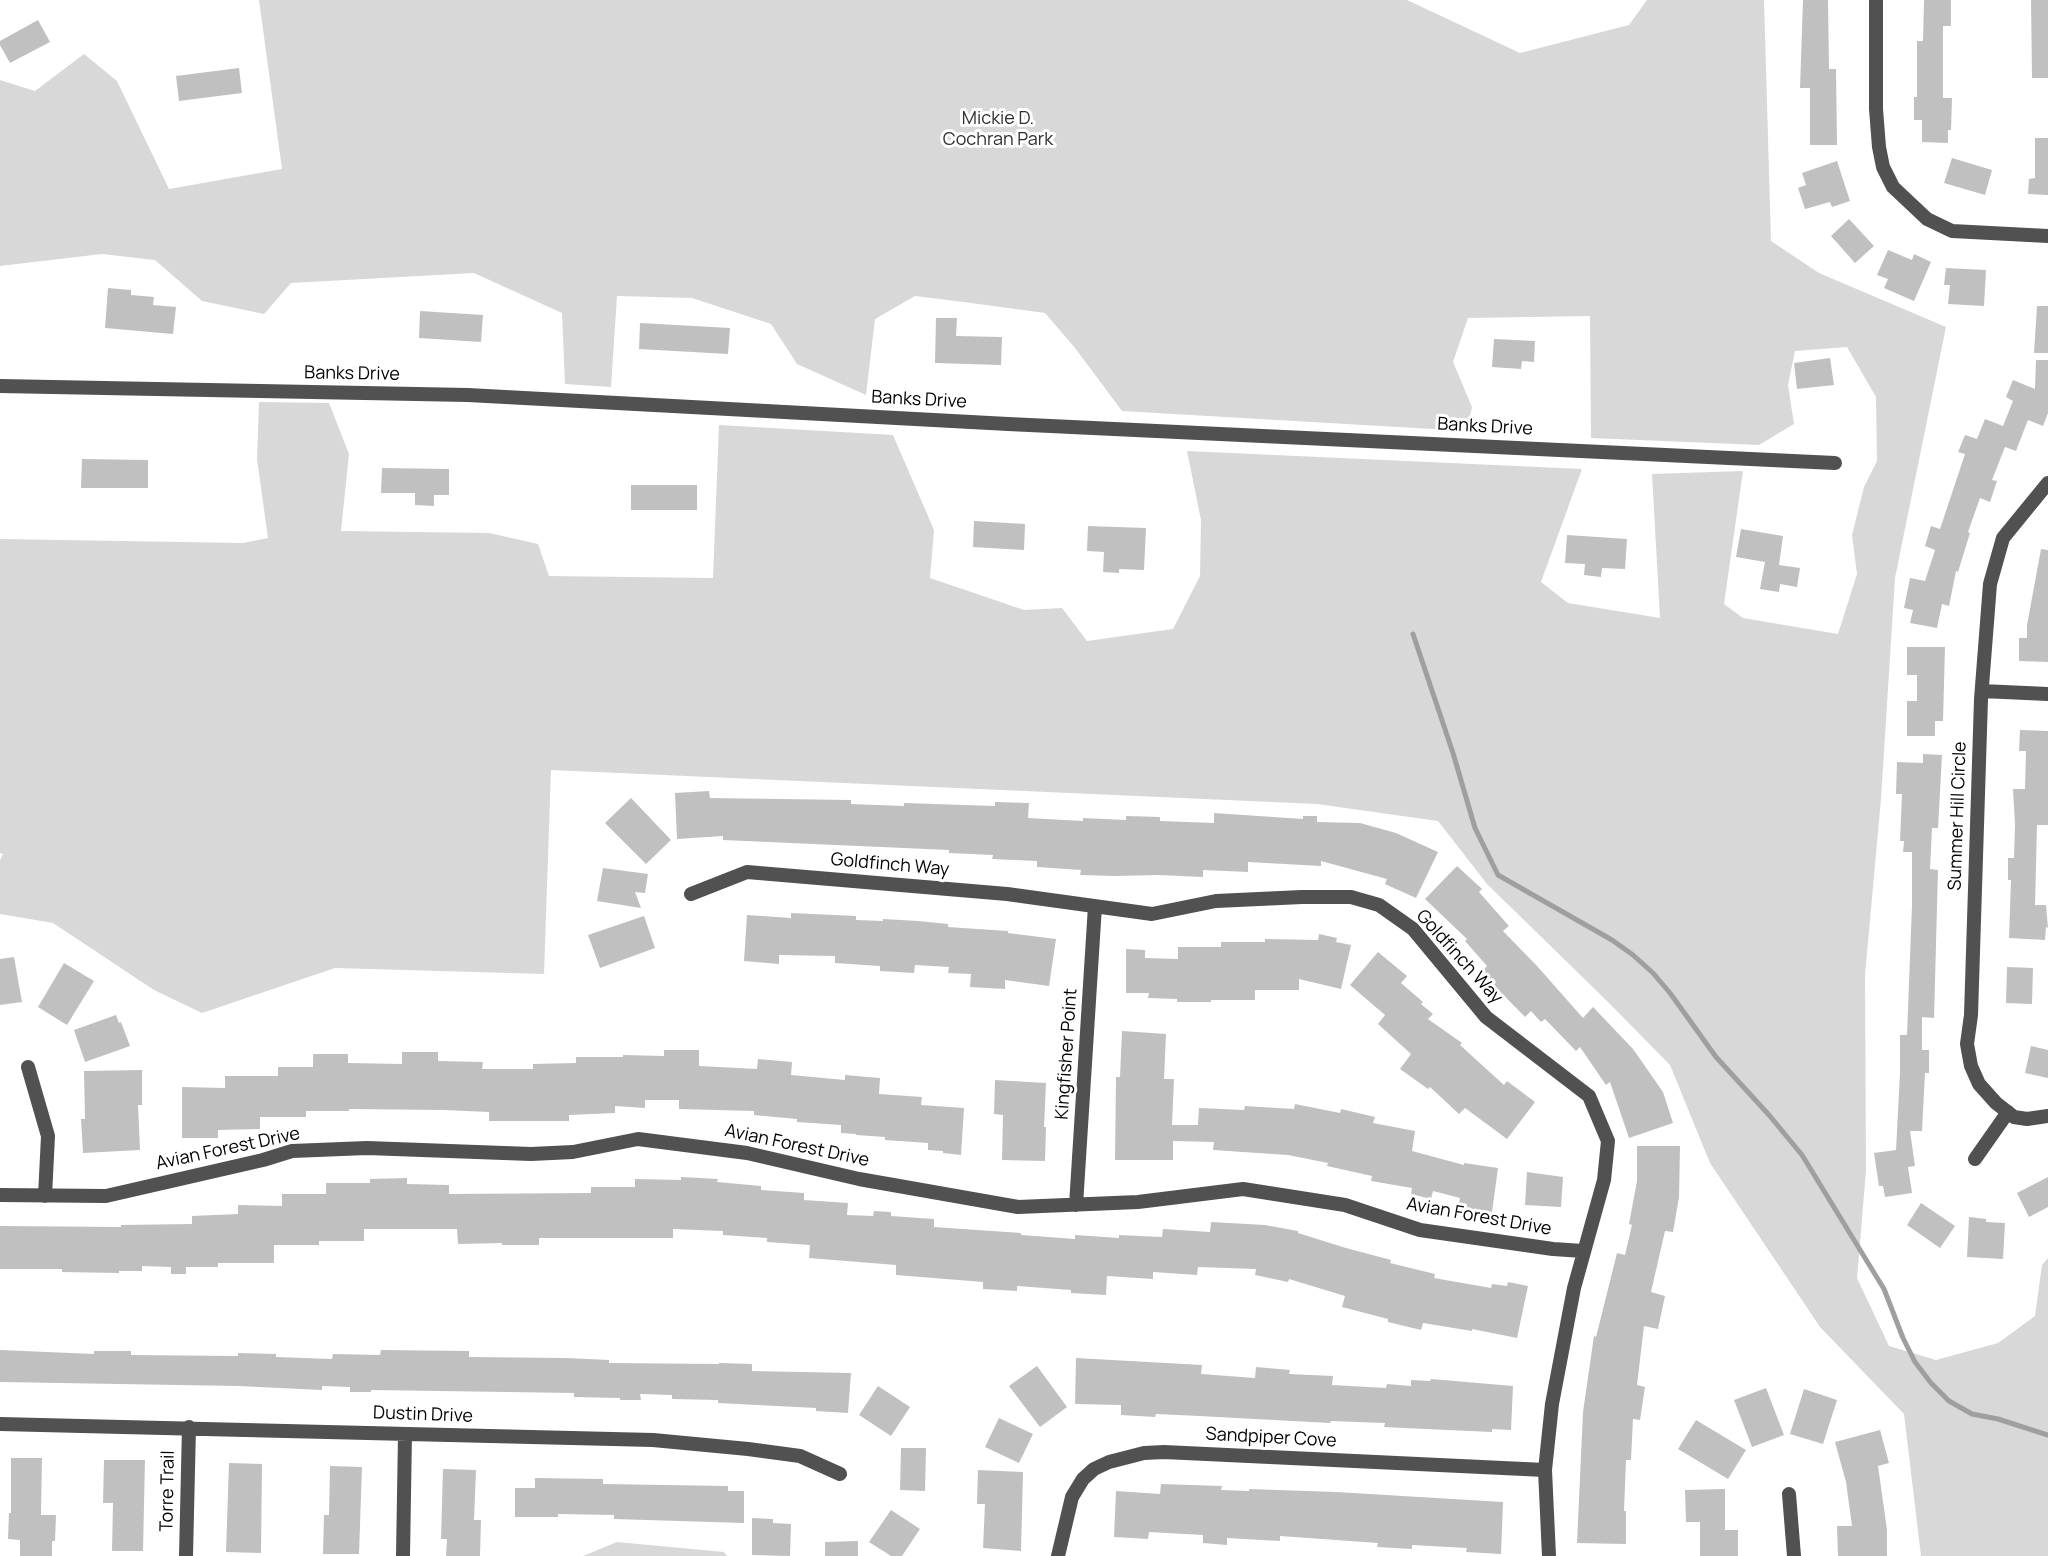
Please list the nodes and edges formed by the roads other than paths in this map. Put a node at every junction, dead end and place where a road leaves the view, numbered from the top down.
1 (1876, 0) edge
2 (2048, 236) edge
3 (0, 386) edge
4 (1835, 463) dead end
5 (2048, 483) edge
6 (1982, 691) junction
7 (2048, 694) edge
8 (691, 894) dead end
9 (1095, 906) junction
10 (28, 1067) dead end
11 (2008, 1112) junction
12 (2048, 1116) edge
13 (1975, 1159) dead end
14 (0, 1195) edge
15 (45, 1196) junction
16 (1076, 1205) junction
17 (1583, 1251) junction
18 (0, 1424) edge
19 (189, 1427) junction
20 (405, 1434) junction
21 (1545, 1470) junction
22 (840, 1474) dead end
23 (1789, 1494) dead end
24 (186, 1556) edge
25 (403, 1556) edge
26 (1058, 1556) edge
27 (1549, 1556) edge
28 (1794, 1556) edge

1 - 2 street
3 - 4 street, Banks Drive
5 - 6 street, Summer Hill Circle
6 - 7 street
6 - 11 street, Summer Hill Circle
8 - 9 street, Goldfinch Way
9 - 16 street, Kingfisher Point
9 - 17 street, Goldfinch Way
10 - 15 street
11 - 12 street
11 - 13 street
14 - 15 street, Avian Forest Drive
15 - 16 street, Avian Forest Drive
16 - 17 street, Avian Forest Drive
17 - 21 street, Goldfinch Way
18 - 19 street, Dustin Drive
19 - 20 street, Dustin Drive
19 - 24 street, Torre Trail
20 - 22 street, Dustin Drive
20 - 25 street
21 - 26 street, Sandpiper Cove
21 - 27 street, Goldfinch Way
23 - 28 street

